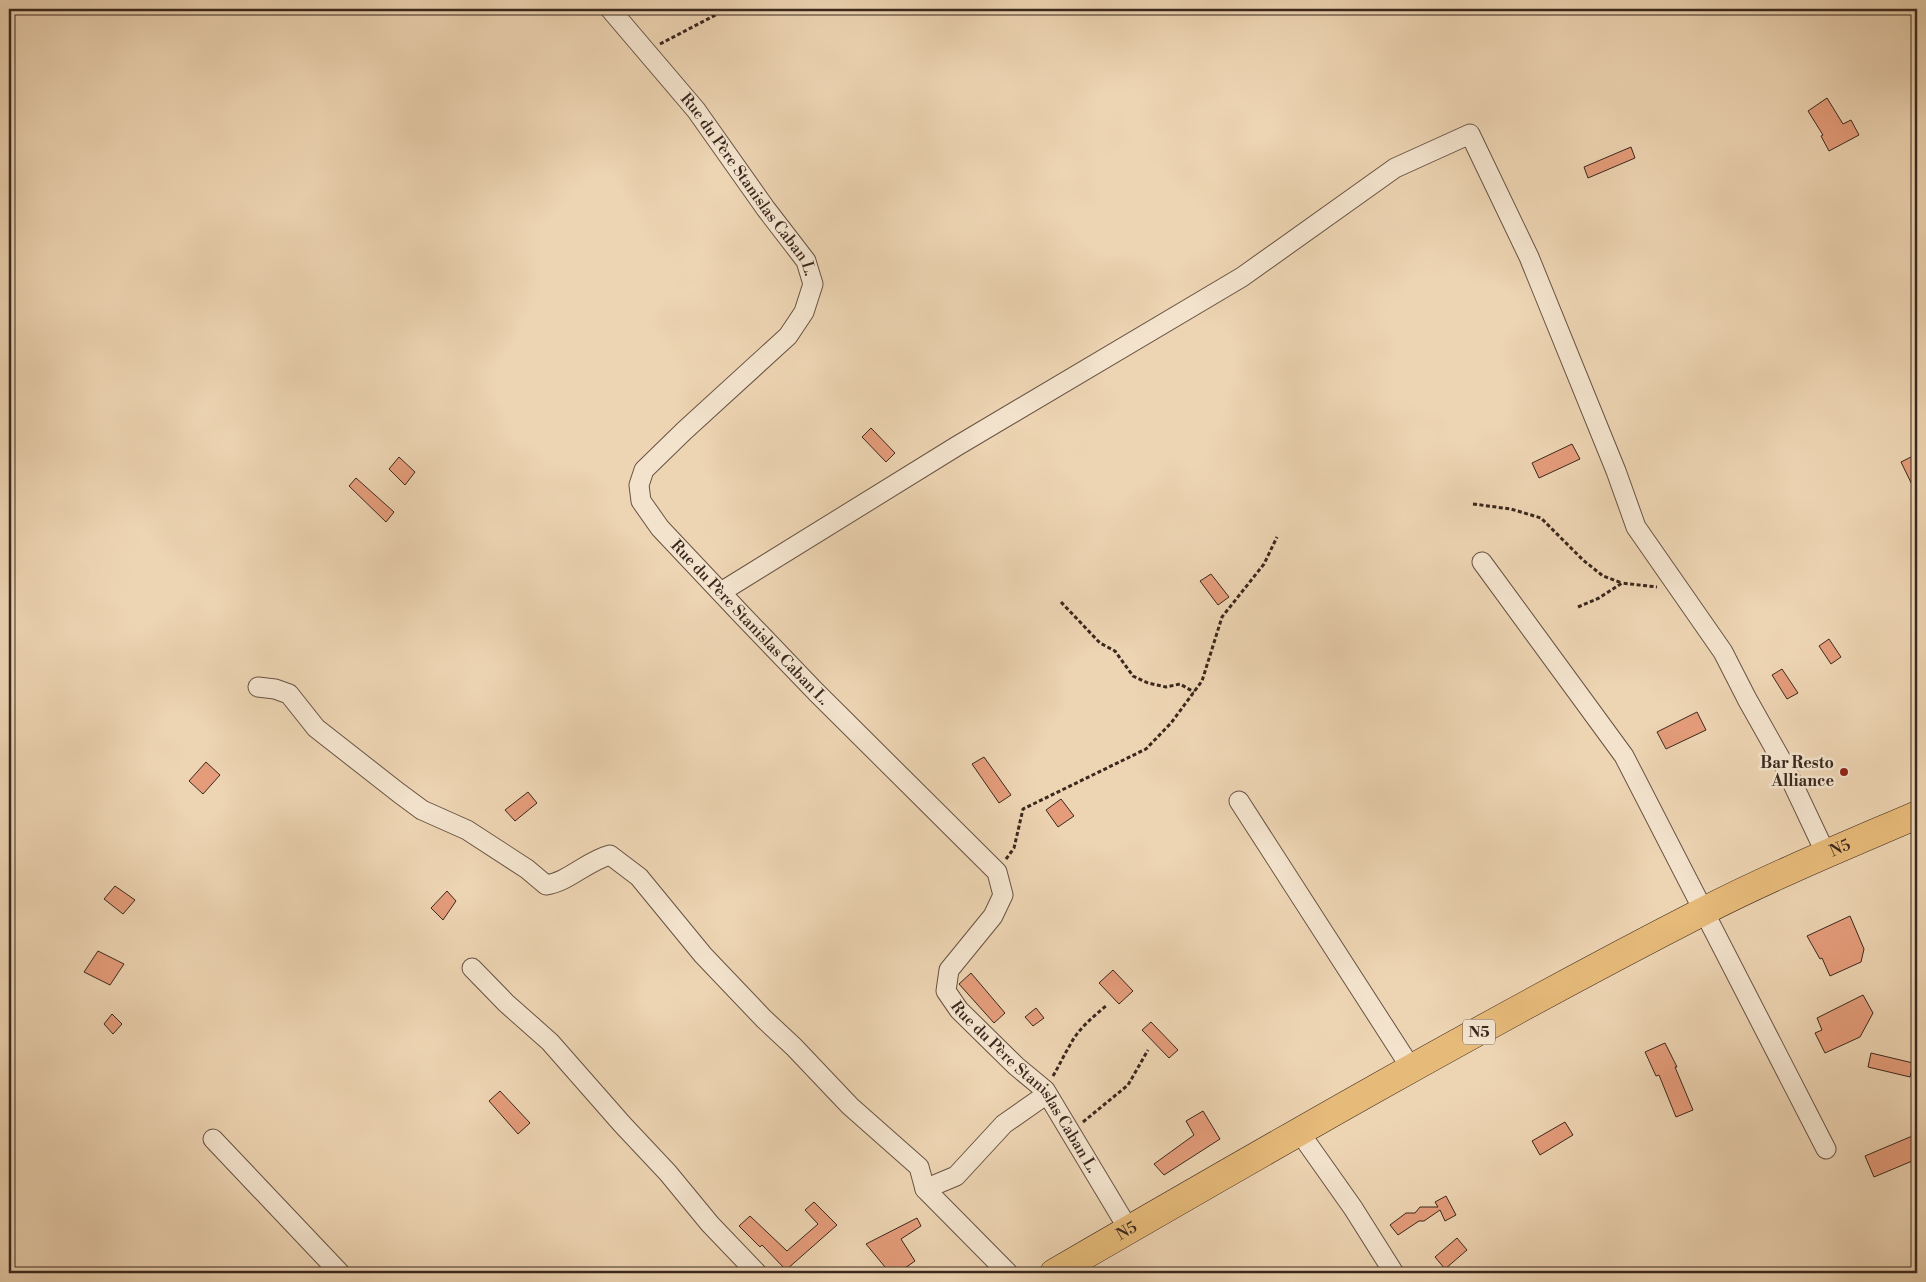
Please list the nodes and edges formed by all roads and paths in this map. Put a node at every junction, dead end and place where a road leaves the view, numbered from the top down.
1 (610, 9) edge
2 (727, 9) edge
3 (646, 51) junction
4 (1473, 504) dead end
5 (1277, 537) dead end
6 (1482, 562) dead end
7 (1622, 584) junction
8 (1680, 588) junction
9 (721, 592) junction
10 (1061, 602) dead end
11 (1578, 607) dead end
12 (258, 687) dead end
13 (1194, 692) junction
14 (1238, 801) dead end
15 (1917, 815) edge
16 (1826, 854) junction
17 (997, 872) junction
18 (1704, 912) junction
19 (472, 968) dead end
20 (1107, 1005) dead end
21 (1148, 1050) dead end
22 (1411, 1068) junction
23 (1046, 1092) junction
24 (1071, 1132) junction
25 (1300, 1133) junction
26 (213, 1138) dead end
27 (1826, 1149) dead end
28 (925, 1189) junction
29 (1129, 1230) junction
30 (340, 1273) edge
31 (757, 1273) edge
32 (1008, 1273) edge
33 (1054, 1273) edge
34 (1394, 1273) edge

1 - 3 street, Rue du Père Stanislas Caban L.
2 - 3 path
3 - 9 street, Rue du Père Stanislas Caban L.
4 - 7 path
5 - 13 path
6 - 18 street
7 - 8 path
7 - 11 path
8 - 9 street
8 - 16 street
9 - 17 street, Rue du Père Stanislas Caban L.
10 - 13 path
12 - 28 street
13 - 17 path
14 - 22 street
15 - 16 main road, N5 / N5
16 - 18 main road, N5 / N5
17 - 23 street, Rue du Père Stanislas Caban L.
18 - 22 main road, N5 / N5
18 - 27 street
19 - 31 street
20 - 23 path
21 - 24 path
22 - 25 main road, N5 / N5
23 - 24 street, Rue du Père Stanislas Caban L.
23 - 28 street
24 - 29 street, Rue du Père Stanislas Caban L.
25 - 29 main road, N5 / N5
25 - 34 street
26 - 30 street
28 - 32 street
29 - 33 main road, N5 / N5

